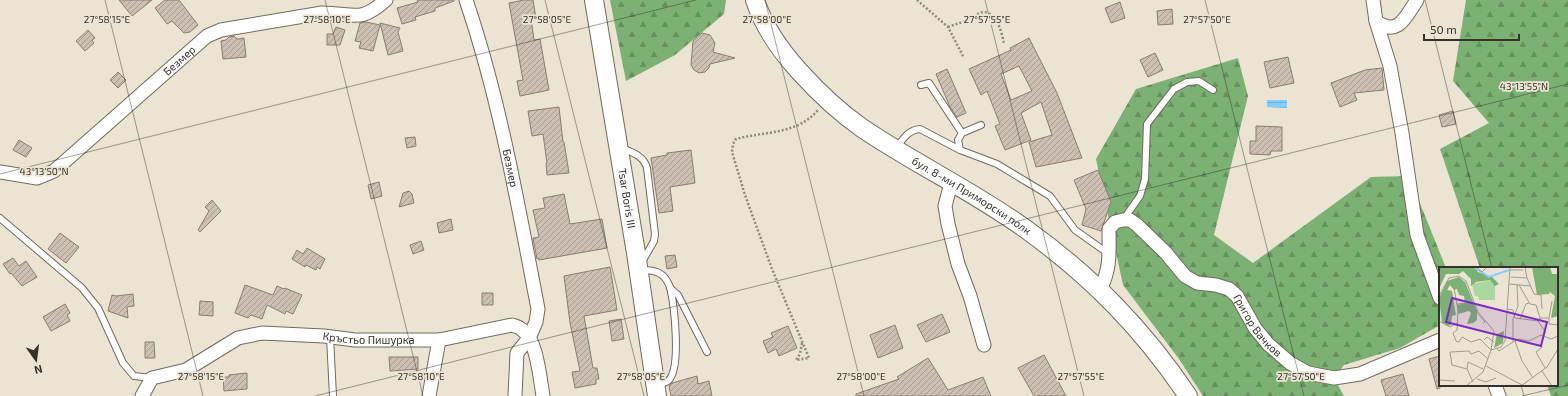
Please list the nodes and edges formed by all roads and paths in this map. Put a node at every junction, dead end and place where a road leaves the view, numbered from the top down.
1 (386, 0) edge
2 (466, 0) edge
3 (594, 0) edge
4 (755, 0) edge
5 (917, 0) edge
6 (1373, 0) edge
7 (1417, 0) edge
8 (1376, 21) junction
9 (1396, 26) junction
10 (948, 27) junction
11 (1004, 44) dead end
12 (964, 58) dead end
13 (1390, 66) junction
14 (921, 85) dead end
15 (1213, 90) dead end
16 (827, 100) junction
17 (981, 125) dead end
18 (962, 133) junction
19 (618, 146) junction
20 (895, 148) junction
21 (960, 150) junction
22 (0, 172) edge
23 (951, 183) junction
24 (0, 218) edge
25 (1122, 220) junction
26 (1109, 254) junction
27 (638, 269) junction
28 (670, 288) junction
29 (1100, 290) junction
30 (1439, 295) edge
31 (330, 337) junction
32 (529, 338) junction
33 (439, 340) junction
34 (1439, 340) edge
35 (802, 343) junction
36 (984, 345) dead end
37 (707, 352) dead end
38 (152, 378) junction
39 (1495, 386) edge
40 (656, 391) edge
41 (142, 396) edge
42 (333, 396) edge
43 (429, 396) edge
44 (515, 396) edge
45 (543, 396) edge
46 (1188, 396) edge
47 (1499, 396) edge

1 - 22 street, Безмер
2 - 32 street, Безмер
3 - 19 street, Tsar Boris III
4 - 16 street, бул. 8-ми Приморски полк
5 - 10 path
6 - 8 street
7 - 9 street
8 - 9 street
8 - 13 street
9 - 13 street
10 - 11 path
10 - 12 path
13 - 30 street
14 - 18 lane
15 - 25 lane
16 - 20 street, бул. 8-ми Приморски полк
16 - 35 path
17 - 18 lane
18 - 21 lane
19 - 27 street, Tsar Boris III
19 - 27 lane
20 - 21 lane
20 - 23 street, бул. 8-ми Приморски полк
21 - 26 lane
23 - 29 street, бул. 8-ми Приморски полк
23 - 36 street
24 - 38 lane
25 - 26 street
25 - 34 street, Григор Вачков
26 - 29 street
27 - 28 lane
27 - 40 street, Tsar Boris III
28 - 37 lane
28 - 40 lane
29 - 46 street, бул. 8-ми Приморски полк
31 - 33 street, Кръстьо Пишурка
31 - 38 street, Кръстьо Пишурка
31 - 42 lane
32 - 33 street, Кръстьо Пишурка
32 - 44 street, Безмер
32 - 45 street
33 - 43 street
35 - 35 path
38 - 41 street
39 - 47 street

